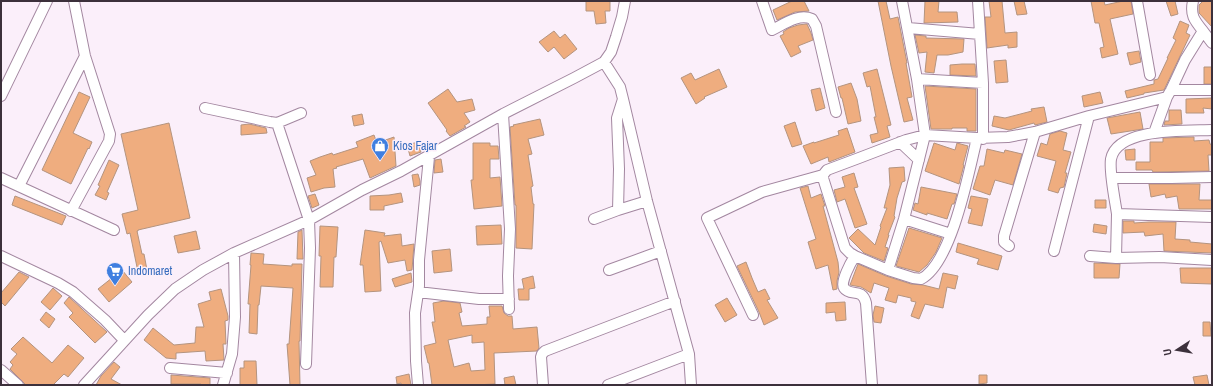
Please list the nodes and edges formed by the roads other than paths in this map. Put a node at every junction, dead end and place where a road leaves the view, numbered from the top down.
1 (47, 1) edge
2 (74, 1) edge
3 (625, 1) edge
4 (762, 1) edge
5 (902, 1) edge
6 (978, 1) edge
7 (1137, 1) edge
8 (1192, 1) edge
9 (908, 28) junction
10 (1203, 31) junction
11 (980, 34) junction
12 (1212, 43) edge
13 (85, 56) junction
14 (604, 62) junction
15 (1150, 75) dead end
16 (917, 79) junction
17 (983, 83) junction
18 (1212, 90) edge
19 (1169, 93) junction
20 (1, 96) edge
21 (623, 99) junction
22 (205, 108) dead end
23 (836, 112) dead end
24 (301, 114) dead end
25 (503, 114) junction
26 (1089, 116) junction
27 (277, 123) junction
28 (1212, 130) edge
29 (1035, 132) junction
30 (1154, 133) junction
31 (925, 135) junction
32 (980, 138) junction
33 (900, 142) junction
34 (429, 157) junction
35 (919, 160) junction
36 (823, 175) junction
37 (1212, 177) edge
38 (1, 178) edge
39 (1112, 178) junction
40 (19, 186) junction
41 (647, 201) junction
42 (618, 210) junction
43 (71, 211) junction
44 (1116, 214) junction
45 (1212, 217) edge
46 (594, 218) dead end
47 (904, 219) junction
48 (309, 220) junction
49 (114, 230) dead end
50 (951, 234) junction
51 (1010, 246) dead end
52 (661, 251) junction
53 (1054, 251) dead end
54 (234, 253) junction
55 (1, 256) edge
56 (855, 256) junction
57 (1090, 256) dead end
58 (1116, 258) junction
59 (1212, 260) edge
60 (609, 270) dead end
61 (888, 270) junction
62 (418, 292) junction
63 (675, 301) junction
64 (753, 315) dead end
65 (124, 340) junction
66 (689, 354) junction
67 (306, 364) dead end
68 (170, 368) dead end
69 (1, 370) edge
70 (227, 373) junction
71 (18, 385) edge
72 (84, 385) edge
73 (223, 385) edge
74 (418, 385) edge
75 (543, 385) edge
76 (608, 385) edge
77 (691, 385) edge
78 (872, 385) edge

1 - 20 street
2 - 13 street
3 - 14 street
4 - 23 street
5 - 9 street
6 - 11 street
7 - 15 street
8 - 10 street
9 - 11 street
9 - 16 street
10 - 12 street
10 - 19 street
11 - 17 street
13 - 40 street
13 - 43 street
14 - 21 street
14 - 25 street
16 - 17 street
16 - 31 street
17 - 32 street
18 - 19 street
19 - 26 street
19 - 30 street
21 - 41 street
21 - 42 street
22 - 27 street
24 - 27 street
25 - 34 street
25 - 62 street
26 - 29 street
26 - 53 street
27 - 48 street
28 - 30 street
29 - 32 street
29 - 51 street
30 - 39 street
31 - 32 street
31 - 33 street
31 - 35 street
32 - 50 street
33 - 35 street
33 - 36 street
34 - 48 street
34 - 62 street
35 - 47 street
36 - 56 street
36 - 64 street
37 - 39 street
38 - 40 street
39 - 44 street
40 - 43 street
41 - 42 street
41 - 52 street
42 - 46 street
43 - 49 street
44 - 45 street
44 - 58 street
47 - 50 street
47 - 61 street
48 - 54 street
48 - 67 street
50 - 61 street
52 - 60 street
52 - 63 street
54 - 65 street
54 - 70 street
55 - 65 street
56 - 61 street
56 - 78 street
57 - 58 street
58 - 59 street
62 - 74 street
63 - 66 street
63 - 75 street
65 - 72 street
66 - 76 street
66 - 77 street
68 - 70 street
69 - 71 street
70 - 73 street

